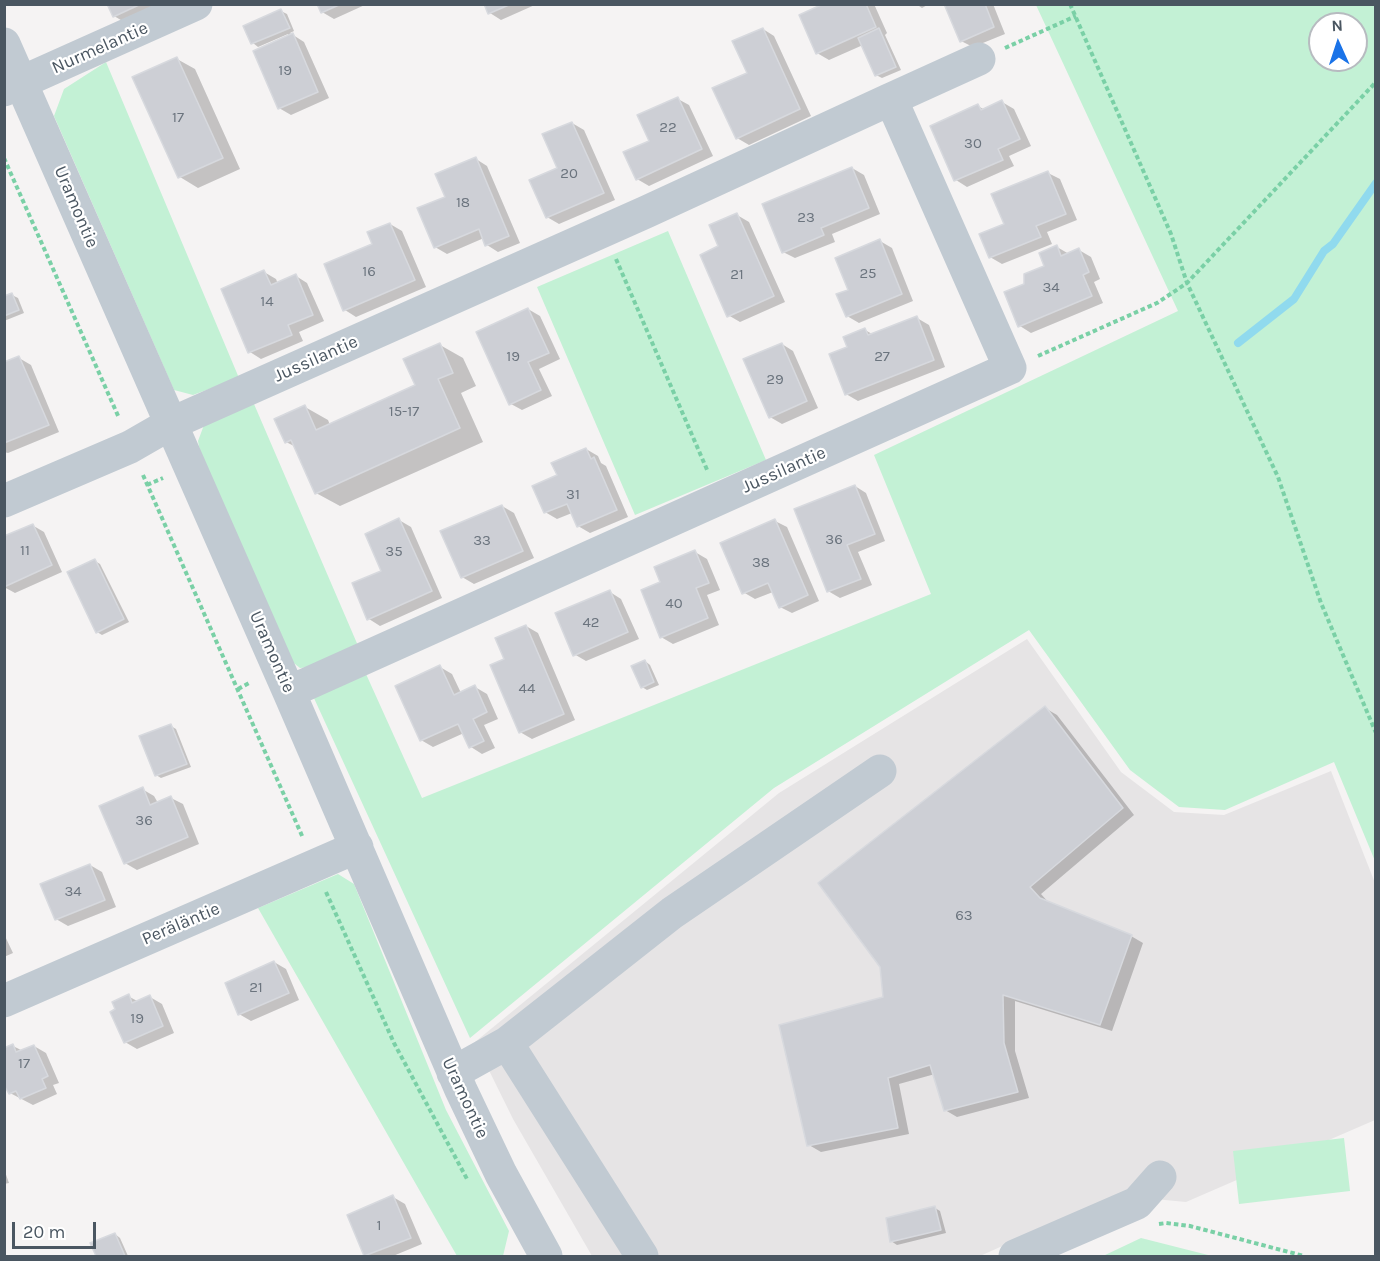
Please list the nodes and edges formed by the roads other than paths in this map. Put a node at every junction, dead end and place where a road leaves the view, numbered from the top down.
1 (196, 4) edge
2 (4, 44) edge
3 (979, 59) road end
4 (13, 86) edge
5 (891, 99) junction
6 (170, 424) junction
7 (4, 501) edge
8 (289, 692) junction
9 (880, 771) dead end
10 (357, 847) junction
11 (4, 1001) edge
12 (507, 1043) junction
13 (453, 1072) junction
14 (1160, 1178) dead end
15 (542, 1255) edge
16 (642, 1257) edge
17 (1015, 1257) edge

1 - 4 street, Nurmelantie
2 - 4 street, Uramontie
3 - 5 street, Jussilantie
4 - 6 street, Uramontie
5 - 6 street, Jussilantie
5 - 8 street, Jussilantie
6 - 7 street, Jussilantie
6 - 8 street, Uramontie
8 - 10 street, Uramontie
9 - 12 street
10 - 11 street, Peräläntie
10 - 13 street, Uramontie
12 - 13 street
12 - 16 street
13 - 15 street, Uramontie
14 - 17 street

